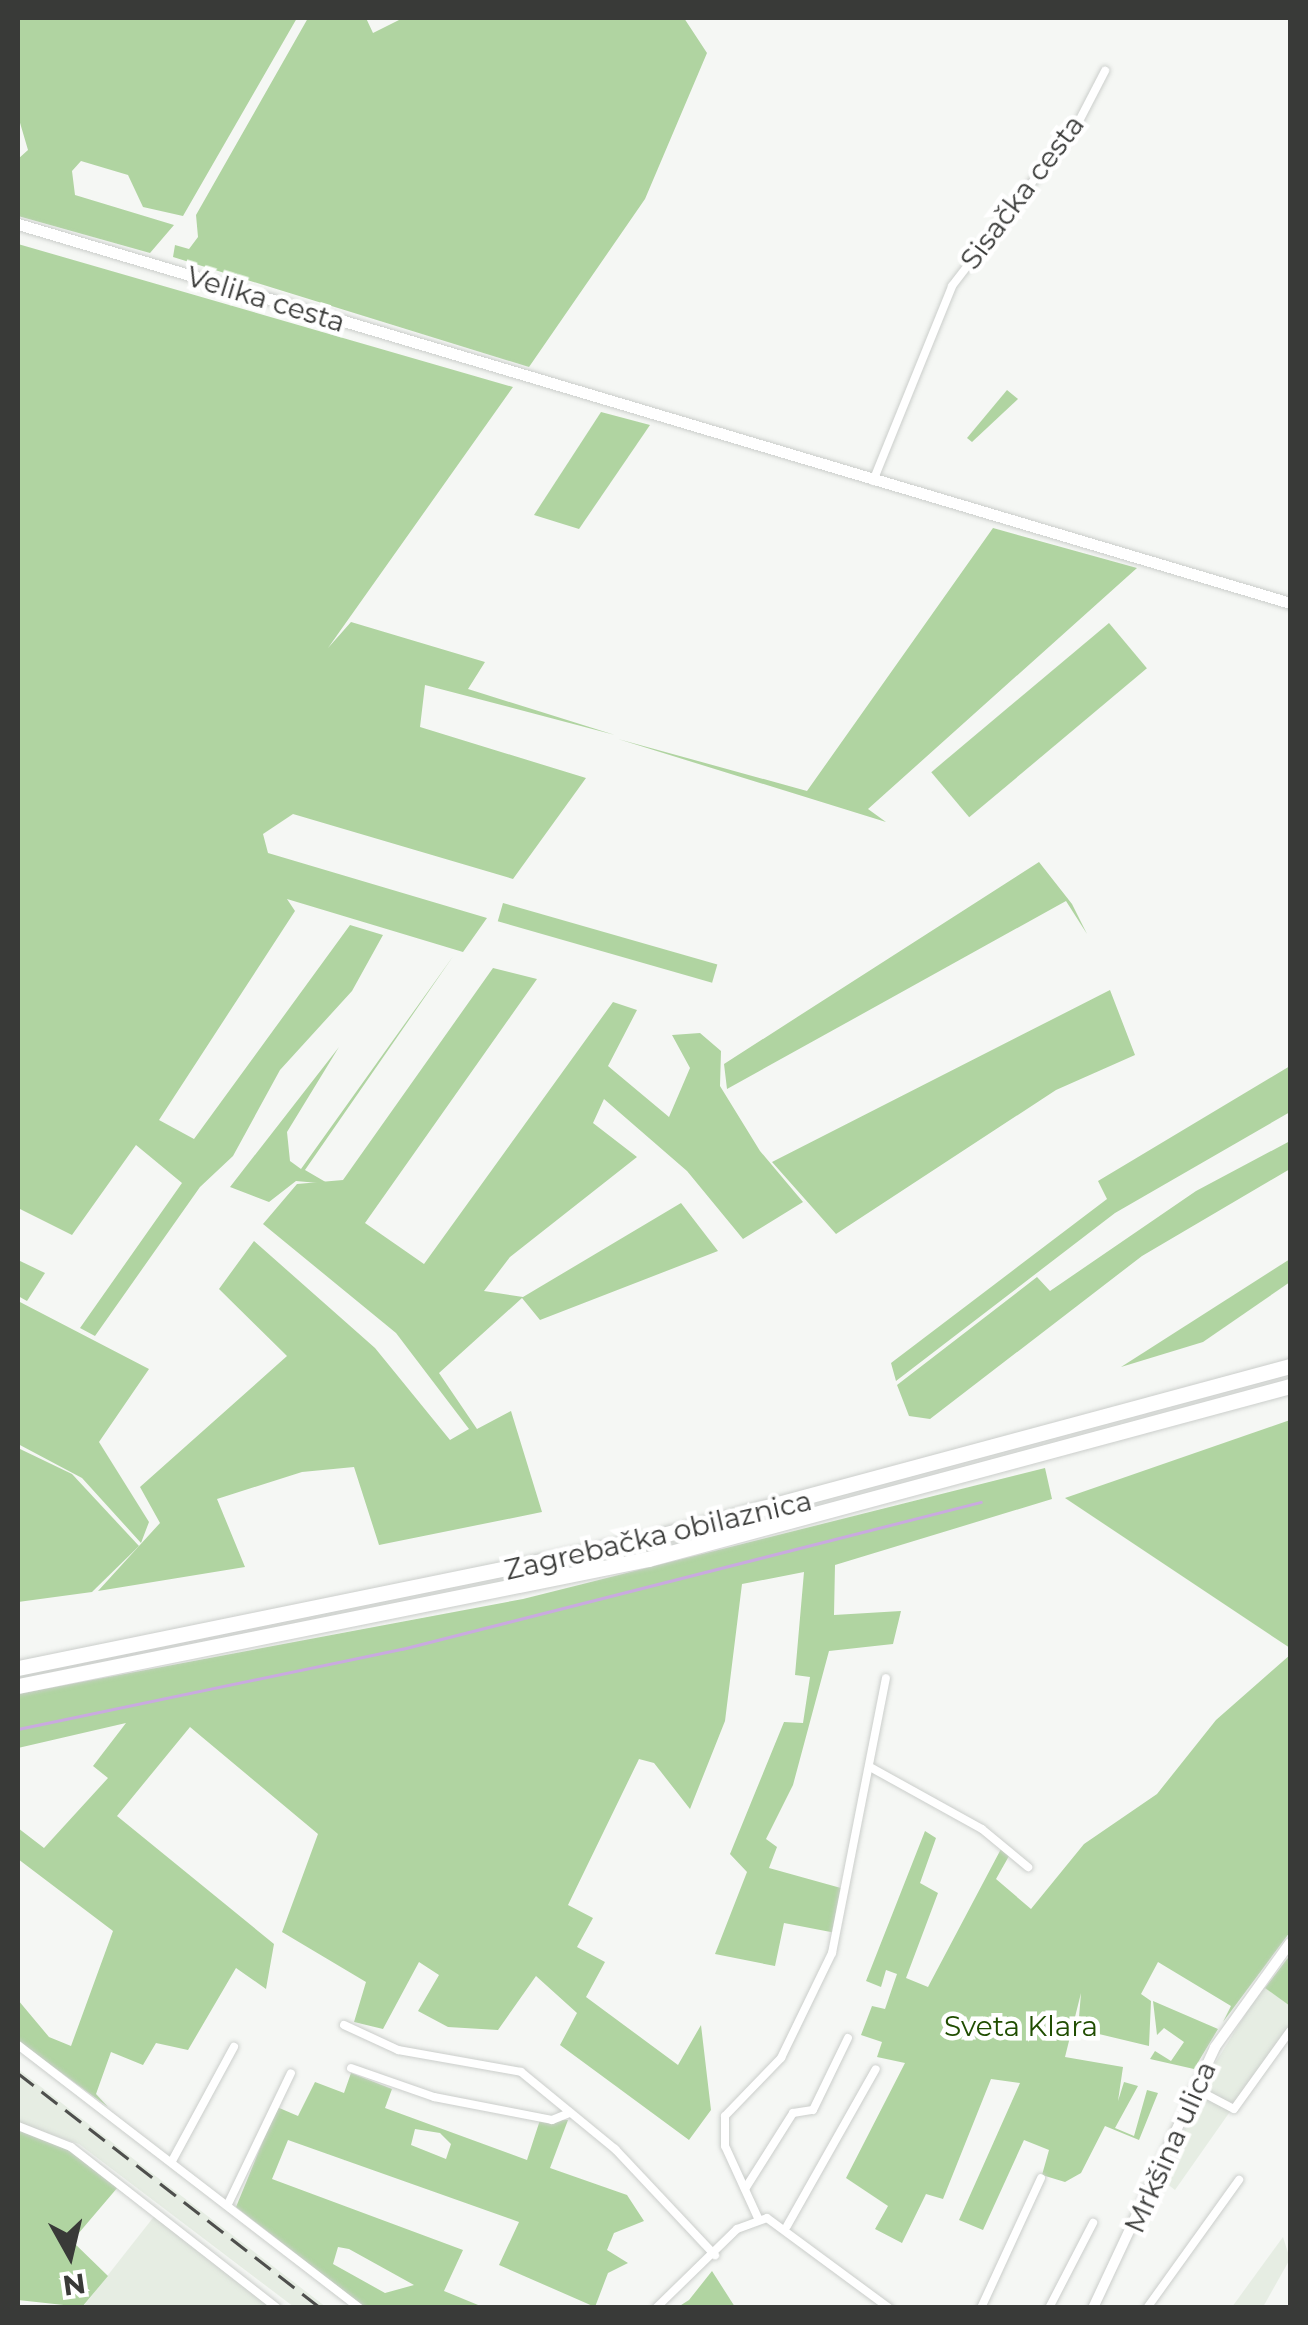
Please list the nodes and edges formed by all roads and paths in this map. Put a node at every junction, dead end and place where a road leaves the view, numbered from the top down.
1 (1105, 71) dead end
2 (18, 224) edge
3 (872, 481) junction
4 (1290, 603) edge
5 (1290, 1366) edge
6 (1290, 1386) edge
7 (18, 1668) edge
8 (886, 1678) dead end
9 (18, 1686) edge
10 (870, 1767) junction
11 (1028, 1866) dead end
12 (1290, 1943) edge
13 (344, 2025) dead end
14 (1290, 2032) edge
15 (848, 2038) dead end
16 (18, 2045) edge
17 (234, 2047) dead end
18 (351, 2068) dead end
19 (876, 2069) dead end
20 (291, 2072) dead end
21 (1194, 2088) junction
22 (569, 2114) junction
23 (18, 2126) edge
24 (172, 2161) junction
25 (1041, 2178) dead end
26 (1239, 2180) dead end
27 (745, 2189) junction
28 (228, 2204) junction
29 (758, 2218) junction
30 (1092, 2223) dead end
31 (787, 2226) junction
32 (715, 2255) junction
33 (277, 2308) edge
34 (359, 2308) edge
35 (656, 2308) edge
36 (888, 2308) edge
37 (981, 2308) edge
38 (1049, 2308) edge
39 (1093, 2308) edge
40 (1148, 2308) edge

1 - 3 street, Sisačka cesta
2 - 3 main road, Velika cesta
3 - 4 main road
5 - 7 highway, Zagrebačka obilaznica
6 - 9 highway, Zagrebačka obilaznica
8 - 10 street
10 - 11 street
10 - 27 street
12 - 21 street, Mrkšina ulica
13 - 22 street
14 - 21 street
15 - 27 street
16 - 24 street
17 - 24 street
18 - 22 street
19 - 31 street
20 - 28 street
21 - 39 street, Mrkšina ulica
22 - 32 street
23 - 33 street
24 - 28 street
25 - 37 street
26 - 40 street
27 - 29 street
28 - 34 street
29 - 31 street
29 - 32 street
30 - 38 street, Mrkšina ulica
31 - 36 street
32 - 35 street

